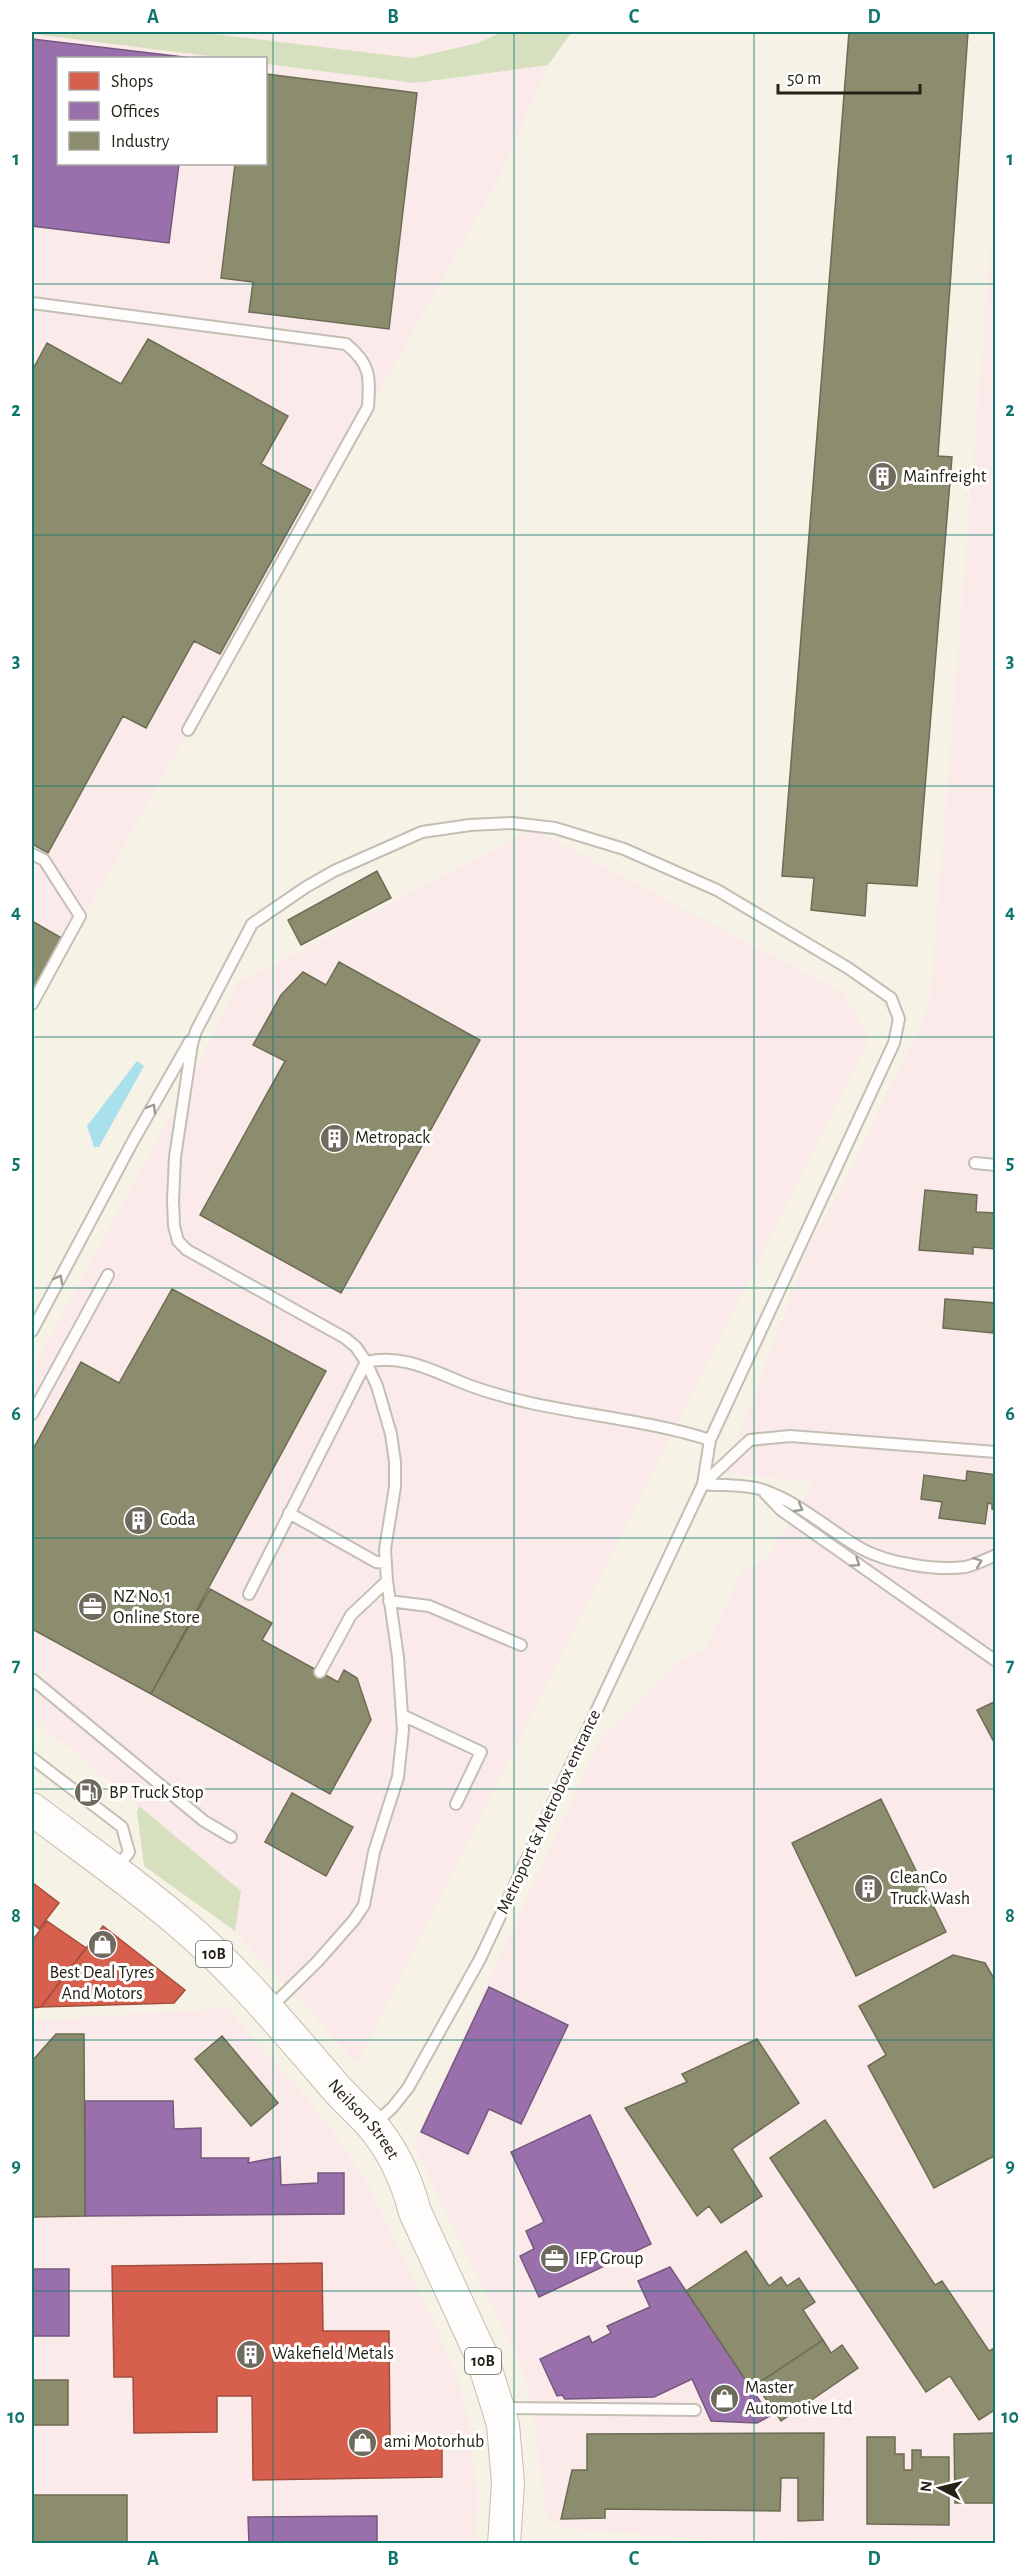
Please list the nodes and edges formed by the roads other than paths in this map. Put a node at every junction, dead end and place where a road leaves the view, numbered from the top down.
1 (32, 303) edge
2 (188, 730) dead end
3 (32, 854) edge
4 (32, 1004) edge
5 (199, 1025) junction
6 (975, 1163) dead end
7 (996, 1165) edge
8 (108, 1275) dead end
9 (32, 1330) edge
10 (366, 1362) junction
11 (32, 1414) edge
12 (710, 1440) junction
13 (996, 1452) edge
14 (703, 1484) junction
15 (760, 1489) junction
16 (289, 1513) junction
17 (996, 1555) edge
18 (386, 1563) junction
19 (387, 1581) junction
20 (249, 1594) dead end
21 (390, 1601) junction
22 (521, 1645) dead end
23 (996, 1661) edge
24 (320, 1672) dead end
25 (32, 1679) edge
26 (402, 1715) junction
27 (32, 1758) edge
28 (456, 1804) dead end
29 (32, 1809) edge
30 (231, 1837) dead end
31 (115, 1872) junction
32 (269, 2010) junction
33 (372, 2125) junction
34 (498, 2408) junction
35 (695, 2410) dead end
36 (504, 2544) edge

1 - 2 lane
3 - 4 lane
9 -> 5 lane
5 - 10 lane
5 - 12 lane
6 - 7 lane
8 - 11 lane
10 - 12 lane
10 - 16 lane
10 - 18 lane
12 - 14 lane
13 - 14 lane
14 - 15 lane
14 - 33 lane, Metroport & Metrobox entrance
15 -> 17 lane
15 -> 23 lane
16 - 18 lane
16 - 20 lane
18 - 19 lane
19 - 21 lane
19 - 24 lane
21 - 22 lane
21 - 26 lane
25 - 30 lane
26 - 28 lane
26 - 32 lane
27 - 31 lane
29 - 31 main road, Neilson Street / 10B
31 - 32 main road, Neilson Street / 10B
32 - 33 main road, Neilson Street / 10B
33 - 34 main road, Neilson Street / 10B
34 - 35 lane
34 - 36 main road, Neilson Street / 10B

